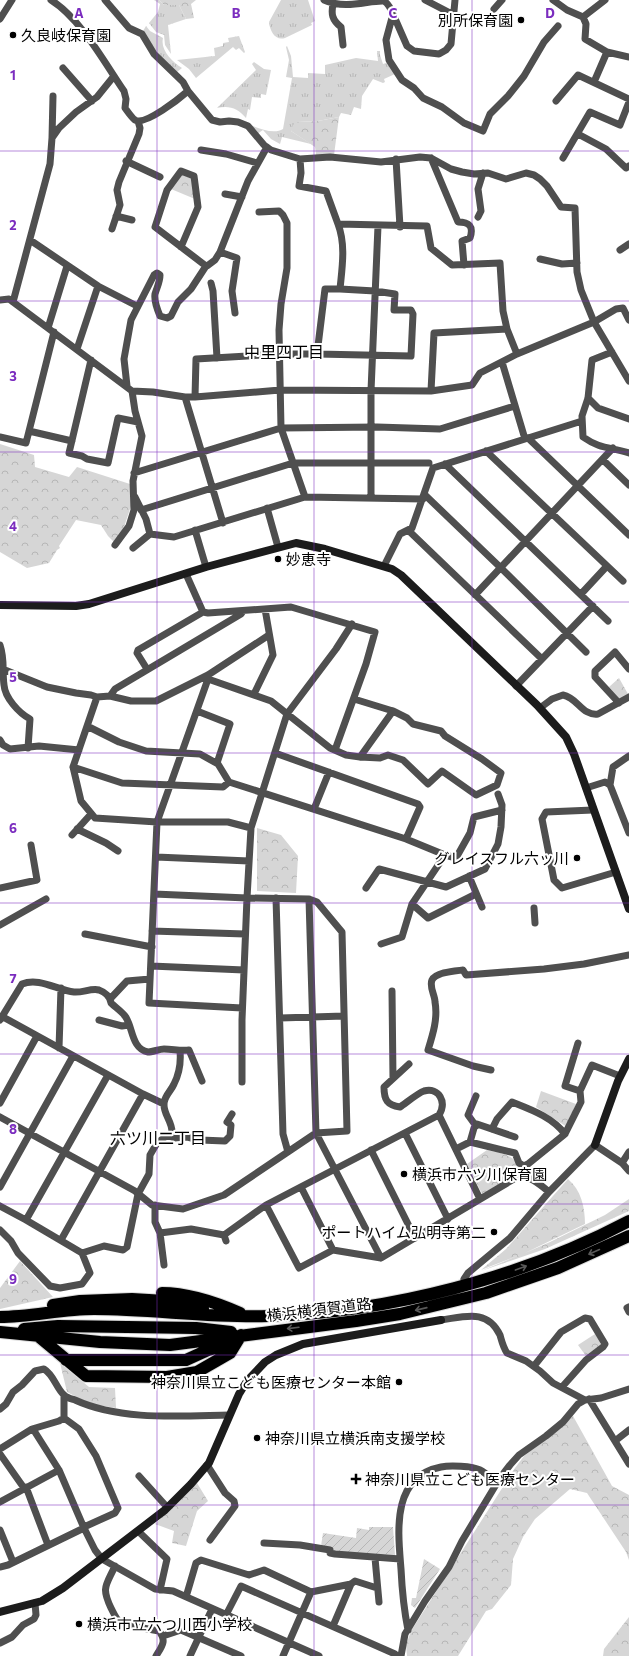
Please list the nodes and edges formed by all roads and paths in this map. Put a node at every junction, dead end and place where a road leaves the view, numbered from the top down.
1 (12, 0) edge
2 (51, 0) edge
3 (106, 0) edge
4 (324, 0) edge
5 (425, 0) edge
6 (456, 0) edge
7 (502, 0) edge
8 (553, 0) edge
9 (605, 0) edge
10 (59, 2) edge
11 (333, 4) junction
12 (494, 9) dead end
13 (393, 14) junction
14 (454, 15) junction
15 (583, 17) junction
16 (0, 19) edge
17 (558, 26) dead end
18 (343, 45) dead end
19 (607, 52) junction
20 (629, 57) edge
21 (63, 68) dead end
22 (114, 76) junction
23 (594, 82) junction
24 (188, 91) junction
25 (53, 96) dead end
26 (92, 101) junction
27 (556, 101) dead end
28 (629, 101) edge
29 (138, 121) junction
30 (578, 134) junction
31 (52, 138) junction
32 (267, 147) junction
33 (201, 150) dead end
34 (431, 158) junction
35 (563, 158) dead end
36 (300, 159) junction
37 (396, 160) junction
38 (126, 162) junction
39 (258, 163) junction
40 (629, 166) edge
41 (483, 173) junction
42 (160, 177) dead end
43 (225, 194) dead end
44 (242, 198) junction
45 (259, 212) dead end
46 (116, 216) junction
47 (478, 218) dead end
48 (132, 220) dead end
49 (338, 224) junction
50 (378, 226) junction
51 (400, 227) junction
52 (112, 229) dead end
53 (30, 240) junction
54 (629, 244) edge
55 (181, 247) junction
56 (620, 250) dead end
57 (220, 252) junction
58 (540, 259) dead end
59 (577, 263) junction
60 (464, 265) junction
61 (67, 266) junction
62 (206, 266) junction
63 (210, 283) dead end
64 (98, 286) junction
65 (340, 289) junction
66 (375, 291) junction
67 (0, 300) edge
68 (13, 302) junction
69 (137, 306) junction
70 (235, 313) dead end
71 (629, 320) edge
72 (594, 322) junction
73 (507, 329) junction
74 (51, 330) junction
75 (77, 349) junction
76 (612, 352) junction
77 (279, 354) junction
78 (318, 354) junction
79 (518, 354) junction
80 (373, 355) junction
81 (217, 358) junction
82 (91, 360) junction
83 (502, 362) junction
84 (629, 381) edge
85 (130, 388) junction
86 (280, 390) junction
87 (371, 391) junction
88 (431, 391) junction
89 (185, 397) junction
90 (196, 398) junction
91 (588, 398) junction
92 (514, 406) junction
93 (629, 419) edge
94 (582, 421) junction
95 (138, 422) junction
96 (371, 427) junction
97 (282, 428) junction
98 (29, 431) junction
99 (0, 437) edge
100 (527, 439) junction
101 (72, 441) junction
102 (613, 448) junction
103 (486, 451) junction
104 (201, 452) junction
105 (629, 453) edge
106 (603, 460) junction
107 (371, 462) junction
108 (293, 463) junction
109 (437, 464) junction
110 (134, 473) junction
111 (629, 485) edge
112 (578, 486) junction
113 (212, 488) junction
114 (134, 497) junction
115 (305, 497) junction
116 (423, 497) junction
117 (370, 498) junction
118 (267, 508) junction
119 (141, 510) junction
120 (553, 513) junction
121 (223, 523) junction
122 (195, 530) junction
123 (408, 531) junction
124 (150, 534) junction
125 (629, 535) edge
126 (526, 541) junction
127 (115, 545) dead end
128 (278, 547) junction
129 (133, 548) dead end
130 (384, 566) junction
131 (607, 566) junction
132 (206, 567) junction
133 (501, 568) junction
134 (186, 574) junction
135 (623, 581) dead end
136 (581, 594) junction
137 (475, 595) junction
138 (0, 605) edge
139 (593, 606) junction
140 (265, 609) junction
141 (243, 611) junction
142 (203, 612) junction
143 (608, 621) dead end
144 (352, 624) junction
145 (567, 633) junction
146 (269, 635) junction
147 (0, 645) edge
148 (586, 652) dead end
149 (542, 659) junction
150 (147, 669) junction
151 (629, 669) edge
152 (5, 670) junction
153 (208, 677) junction
154 (516, 686) junction
155 (254, 694) junction
156 (110, 696) junction
157 (629, 697) edge
158 (97, 698) junction
159 (354, 699) junction
160 (619, 703) junction
161 (540, 708) junction
162 (197, 711) junction
163 (393, 711) junction
164 (287, 714) junction
165 (87, 726) junction
166 (0, 740) edge
167 (28, 748) junction
168 (79, 750) junction
169 (335, 750) junction
170 (182, 752) junction
171 (274, 753) junction
172 (360, 757) junction
173 (628, 759) edge
174 (217, 763) junction
175 (73, 767) junction
176 (329, 772) junction
177 (229, 782) junction
178 (171, 784) junction
179 (610, 785) junction
180 (586, 788) junction
181 (262, 792) junction
182 (498, 794) dead end
183 (314, 809) junction
184 (502, 810) junction
185 (593, 810) junction
186 (91, 814) junction
187 (158, 822) junction
188 (251, 828) junction
189 (629, 833) edge
190 (406, 839) junction
191 (31, 845) dead end
192 (118, 851) dead end
193 (445, 855) junction
194 (156, 857) junction
195 (249, 861) junction
196 (616, 872) junction
197 (469, 876) junction
198 (427, 882) junction
199 (0, 888) edge
200 (366, 888) dead end
201 (154, 894) junction
202 (476, 894) junction
203 (246, 898) junction
204 (276, 898) junction
205 (46, 899) dead end
206 (309, 899) junction
207 (412, 904) junction
208 (482, 907) dead end
209 (534, 908) dead end
210 (629, 909) edge
211 (535, 923) dead end
212 (0, 925) edge
213 (152, 931) junction
214 (85, 934) dead end
215 (245, 934) junction
216 (381, 944) dead end
217 (152, 947) junction
218 (629, 956) edge
219 (151, 966) junction
220 (244, 970) junction
221 (150, 979) junction
222 (60, 988) junction
223 (392, 991) dead end
224 (110, 999) junction
225 (242, 1008) junction
226 (344, 1016) junction
227 (313, 1017) junction
228 (280, 1018) junction
229 (1, 1019) edge
230 (99, 1020) dead end
231 (129, 1025) junction
232 (37, 1036) junction
233 (578, 1043) dead end
234 (59, 1048) junction
235 (180, 1051) junction
236 (73, 1056) junction
237 (629, 1059) edge
238 (409, 1064) dead end
239 (491, 1070) dead end
240 (624, 1074) edge
241 (108, 1076) junction
242 (393, 1078) junction
243 (202, 1081) dead end
244 (242, 1082) dead end
245 (580, 1091) junction
246 (143, 1094) junction
247 (476, 1096) dead end
248 (0, 1103) edge
249 (164, 1104) junction
250 (232, 1114) dead end
251 (439, 1115) junction
252 (0, 1117) edge
253 (476, 1126) junction
254 (492, 1129) junction
255 (29, 1133) junction
256 (316, 1133) junction
257 (405, 1133) junction
258 (565, 1134) junction
259 (168, 1135) junction
260 (515, 1138) dead end
261 (470, 1142) junction
262 (595, 1145) junction
263 (456, 1149) junction
264 (371, 1150) junction
265 (288, 1152) junction
266 (629, 1152) edge
267 (65, 1153) junction
268 (622, 1163) junction
269 (524, 1166) junction
270 (335, 1169) junction
271 (629, 1171) edge
272 (100, 1172) junction
273 (523, 1176) junction
274 (0, 1187) edge
275 (301, 1187) junction
276 (549, 1192) junction
277 (138, 1194) junction
278 (480, 1199) junction
279 (155, 1205) junction
280 (266, 1205) junction
281 (0, 1206) edge
282 (448, 1218) junction
283 (26, 1220) junction
284 (629, 1221) edge
285 (0, 1230) edge
286 (160, 1233) junction
287 (629, 1236) edge
288 (415, 1238) junction
289 (61, 1240) junction
290 (333, 1250) junction
291 (82, 1253) junction
292 (381, 1258) junction
293 (164, 1265) dead end
294 (464, 1279) dead end
295 (61, 1304) junction
296 (629, 1307) edge
297 (203, 1309) junction
298 (446, 1311) dead end
299 (629, 1312) edge
300 (249, 1316) junction
301 (5, 1317) edge
302 (230, 1317) junction
303 (441, 1320) junction
304 (70, 1326) junction
305 (0, 1332) edge
306 (203, 1336) junction
307 (237, 1339) junction
308 (45, 1340) junction
309 (208, 1350) junction
310 (74, 1366) junction
311 (534, 1366) junction
312 (562, 1387) junction
313 (629, 1389) edge
314 (64, 1395) junction
315 (587, 1400) junction
316 (0, 1409) edge
317 (229, 1415) junction
318 (64, 1418) junction
319 (33, 1429) junction
320 (629, 1430) edge
321 (615, 1441) junction
322 (0, 1449) edge
323 (0, 1454) edge
324 (629, 1464) edge
325 (207, 1465) junction
326 (59, 1470) junction
327 (139, 1476) dead end
328 (497, 1483) junction
329 (25, 1488) junction
330 (0, 1502) edge
331 (168, 1508) junction
332 (84, 1528) junction
333 (0, 1530) edge
334 (138, 1531) junction
335 (210, 1540) dead end
336 (264, 1543) dead end
337 (48, 1545) junction
338 (375, 1558) junction
339 (102, 1559) junction
340 (400, 1559) junction
341 (13, 1562) junction
342 (115, 1566) junction
343 (0, 1567) edge
344 (351, 1584) junction
345 (377, 1588) junction
346 (160, 1590) junction
347 (311, 1592) junction
348 (186, 1597) junction
349 (379, 1602) dead end
350 (35, 1603) junction
351 (212, 1609) junction
352 (0, 1612) edge
353 (302, 1613) junction
354 (226, 1615) junction
355 (333, 1626) junction
356 (408, 1630) junction
357 (163, 1636) junction
358 (199, 1637) junction
359 (288, 1642) junction
360 (0, 1643) edge
361 (398, 1654) edge
362 (156, 1656) edge
363 (190, 1656) edge
364 (241, 1656) edge
365 (283, 1656) edge
366 (320, 1656) edge

1 - 16 street
2 - 10 street
3 - 24 street
4 - 11 street
5 - 14 street
6 - 14 street
7 - 12 street
8 - 15 street
9 - 15 street
10 - 22 street
11 - 13 street
11 - 18 street
13 - 14 street
13 - 17 street
15 - 19 street
19 - 20 street
19 - 23 street
21 - 26 street
22 - 26 street
22 - 29 street
23 - 27 street
23 - 28 street
24 - 29 street
24 - 32 street
25 - 31 street
26 - 31 street
28 - 30 street
29 - 38 street
30 - 35 street
30 - 40 street
31 - 53 street
32 - 36 street
32 - 39 street
33 - 39 street
34 - 37 street
34 - 41 street
34 - 60 street
36 - 37 street
36 - 49 street
37 - 51 street
38 - 42 street
38 - 46 street
39 - 44 street
41 - 47 street
41 - 59 street
43 - 44 street
44 - 57 street
45 - 77 street
46 - 48 street
46 - 52 street
49 - 50 street
49 - 65 street
50 - 51 street
50 - 66 street
51 - 60 street
53 - 61 street
53 - 68 street
54 - 56 street
55 - 55 street
55 - 62 street
57 - 62 street
57 - 70 street
58 - 59 street
59 - 72 street
60 - 73 street
61 - 64 street
61 - 74 street
62 - 69 street
63 - 81 street
64 - 69 street
64 - 75 street
65 - 66 street
65 - 78 street
66 - 80 street
66 - 80 street
67 - 68 street
68 - 74 street
69 - 85 street
71 - 72 street
72 - 76 street
72 - 79 street
73 - 79 street
73 - 88 street
74 - 75 street
74 - 98 street
75 - 82 street
76 - 84 street
76 - 91 street
77 - 78 street
77 - 81 street
77 - 86 street
78 - 80 street
79 - 83 street
80 - 87 street
81 - 90 street
82 - 85 street
82 - 101 street
83 - 88 street
83 - 92 street
85 - 89 street
85 - 95 street
86 - 87 street
86 - 90 street
86 - 97 street
87 - 88 street
87 - 96 street
89 - 90 street
89 - 104 street
91 - 93 street
91 - 94 street
92 - 96 street
92 - 100 street
94 - 100 street
94 - 102 street
95 - 101 street
95 - 110 street
96 - 97 street
96 - 107 street
97 - 104 street
97 - 108 street
98 - 99 street
98 - 101 street
100 - 103 street
100 - 112 street
102 - 105 street
102 - 106 street
103 - 109 street
103 - 120 street
104 - 110 street
104 - 113 street
106 - 111 street
106 - 112 street
107 - 108 street
107 - 109 street
107 - 117 street
108 - 113 street
108 - 115 street
109 - 116 street
109 - 126 street
110 - 114 street
112 - 120 street
112 - 125 street
113 - 119 street
113 - 121 street
114 - 119 street
114 - 127 street
115 - 117 street
115 - 118 street
116 - 117 street
116 - 123 street
116 - 133 street
118 - 121 street
118 - 128 street
119 - 124 street
120 - 126 street
120 - 131 street
121 - 122 street
122 - 124 street
122 - 132 street
123 - 130 street
123 - 137 street
124 - 129 street
126 - 133 street
126 - 136 street
128 - 130 street
128 - 132 street
130 - 154 street
131 - 135 street
131 - 136 street
132 - 134 street
133 - 137 street
133 - 145 street
134 - 138 street
134 - 142 street
136 - 139 street
137 - 149 street
139 - 143 street
139 - 145 street
140 - 141 street
140 - 144 street
140 - 146 street
141 - 142 street
141 - 150 street
142 - 150 street
144 - 159 street
144 - 164 street
145 - 148 street
145 - 149 street
146 - 153 street
146 - 155 street
147 - 152 street
149 - 154 street
150 - 156 street
151 - 160 street
152 - 158 street
152 - 167 street
153 - 155 street
153 - 156 street
153 - 162 street
154 - 161 street
155 - 164 street
156 - 158 street
157 - 160 street
158 - 165 street
159 - 163 street
159 - 169 street
160 - 161 street
161 - 180 street
162 - 170 street
162 - 174 street
163 - 172 street
163 - 172 street
164 - 169 street
164 - 171 street
165 - 168 street
165 - 170 street
166 - 167 street
167 - 168 street
168 - 175 street
169 - 172 street
170 - 174 street
170 - 178 street
171 - 176 street
171 - 181 street
173 - 179 street
174 - 177 street
175 - 178 street
175 - 186 street
176 - 183 street
176 - 190 street
177 - 178 street
177 - 181 street
178 - 187 street
179 - 180 street
179 - 189 street
180 - 185 street
181 - 183 street
181 - 188 street
182 - 184 street
183 - 190 street
184 - 193 street
184 - 197 street
185 - 196 street
185 - 196 street
186 - 187 street
186 - 192 street
187 - 188 street
187 - 194 street
188 - 195 street
190 - 193 street
191 - 199 street
193 - 198 street
194 - 195 street
194 - 201 street
195 - 203 street
196 - 210 street
197 - 198 street
197 - 202 street
198 - 200 street
198 - 207 street
201 - 203 street
201 - 213 street
202 - 207 street
202 - 208 street
203 - 204 street
203 - 215 street
204 - 206 street
204 - 228 street
205 - 212 street
206 - 226 street
206 - 227 street
207 - 216 street
209 - 211 street
213 - 215 street
213 - 217 street
214 - 217 street
215 - 220 street
217 - 219 street
218 - 239 street
219 - 220 street
219 - 221 street
220 - 225 street
221 - 224 street
221 - 225 street
222 - 224 street
222 - 229 street
222 - 234 street
223 - 242 street
224 - 231 street
225 - 244 street
226 - 227 street
226 - 256 street
227 - 228 street
227 - 256 street
228 - 265 street
229 - 232 street
230 - 231 street
231 - 235 street
232 - 234 street
232 - 248 street
233 - 245 street
234 - 236 street
235 - 243 street
235 - 249 street
236 - 241 street
236 - 255 street
237 - 240 street
238 - 242 street
240 - 245 street
240 - 262 street
241 - 246 street
241 - 267 street
242 - 251 street
245 - 258 street
246 - 249 street
246 - 272 street
247 - 253 street
249 - 259 street
250 - 259 street
251 - 257 street
251 - 263 street
252 - 255 street
253 - 254 street
253 - 261 street
254 - 258 street
254 - 260 street
255 - 267 street
255 - 274 street
256 - 265 street
256 - 270 street
257 - 264 street
257 - 282 street
258 - 269 street
259 - 277 street
261 - 263 street
261 - 269 street
262 - 268 street
262 - 276 street
263 - 278 street
264 - 270 street
264 - 288 street
265 - 279 street
266 - 268 street
267 - 272 street
267 - 283 street
268 - 271 street
269 - 273 street
270 - 275 street
270 - 292 street
272 - 277 street
272 - 289 street
273 - 276 street
273 - 278 street
275 - 280 street
275 - 290 street
276 - 294 street
277 - 279 street
277 - 291 street
278 - 282 street
279 - 286 street
280 - 286 street
280 - 290 street
281 - 283 street
282 - 288 street
283 - 289 street
300 -> 284 highway, 横浜横須賀道路
285 - 291 street
286 - 293 street
287 -> 307 highway, 横浜横須賀道路
288 - 292 street
289 - 291 street
290 - 292 street
295 - 297 highway
295 - 300 highway
295 - 301 highway
296 - 299 street
297 - 301 highway
297 - 302 highway
298 - 303 street
300 - 302 highway, 横浜横須賀道路
301 - 302 highway, 横浜横須賀道路
302 - 304 highway
303 - 311 street
303 - 317 street
304 - 307 highway
304 - 308 highway
305 - 308 highway, 横浜横須賀道路
306 - 307 highway
306 - 308 highway
306 - 308 highway
307 - 308 highway, 横浜横須賀道路
307 - 309 highway
307 - 310 highway
307 - 310 highway
308 - 309 highway
308 - 310 highway
309 - 310 highway
311 - 312 street
311 - 312 street
312 - 315 street
313 - 315 street
314 - 316 street
314 - 317 street
314 - 318 street
315 - 321 street
315 - 328 street
317 - 325 street
318 - 319 street
318 - 332 street
319 - 322 street
319 - 326 street
320 - 321 street
321 - 324 street
323 - 329 street
325 - 331 street
325 - 335 street
326 - 329 street
326 - 332 street
327 - 331 street
328 - 340 street
328 - 356 street
329 - 330 street
329 - 337 street
331 - 334 street
332 - 337 street
332 - 339 street
333 - 341 street
334 - 339 street
334 - 346 street
336 - 338 street
337 - 341 street
338 - 340 street
338 - 345 street
339 - 342 street
339 - 350 street
340 - 356 street
341 - 343 street
342 - 346 street
342 - 357 street
344 - 345 street
344 - 347 street
344 - 355 street
345 - 349 street
346 - 348 street
347 - 348 street
347 - 353 street
348 - 351 street
350 - 352 street
350 - 360 street
351 - 354 street
351 - 358 street
353 - 354 street
353 - 355 street
353 - 359 street
354 - 359 street
355 - 361 street
356 - 361 street
357 - 358 street
357 - 362 street
358 - 363 street
358 - 364 street
359 - 365 street
359 - 366 street

